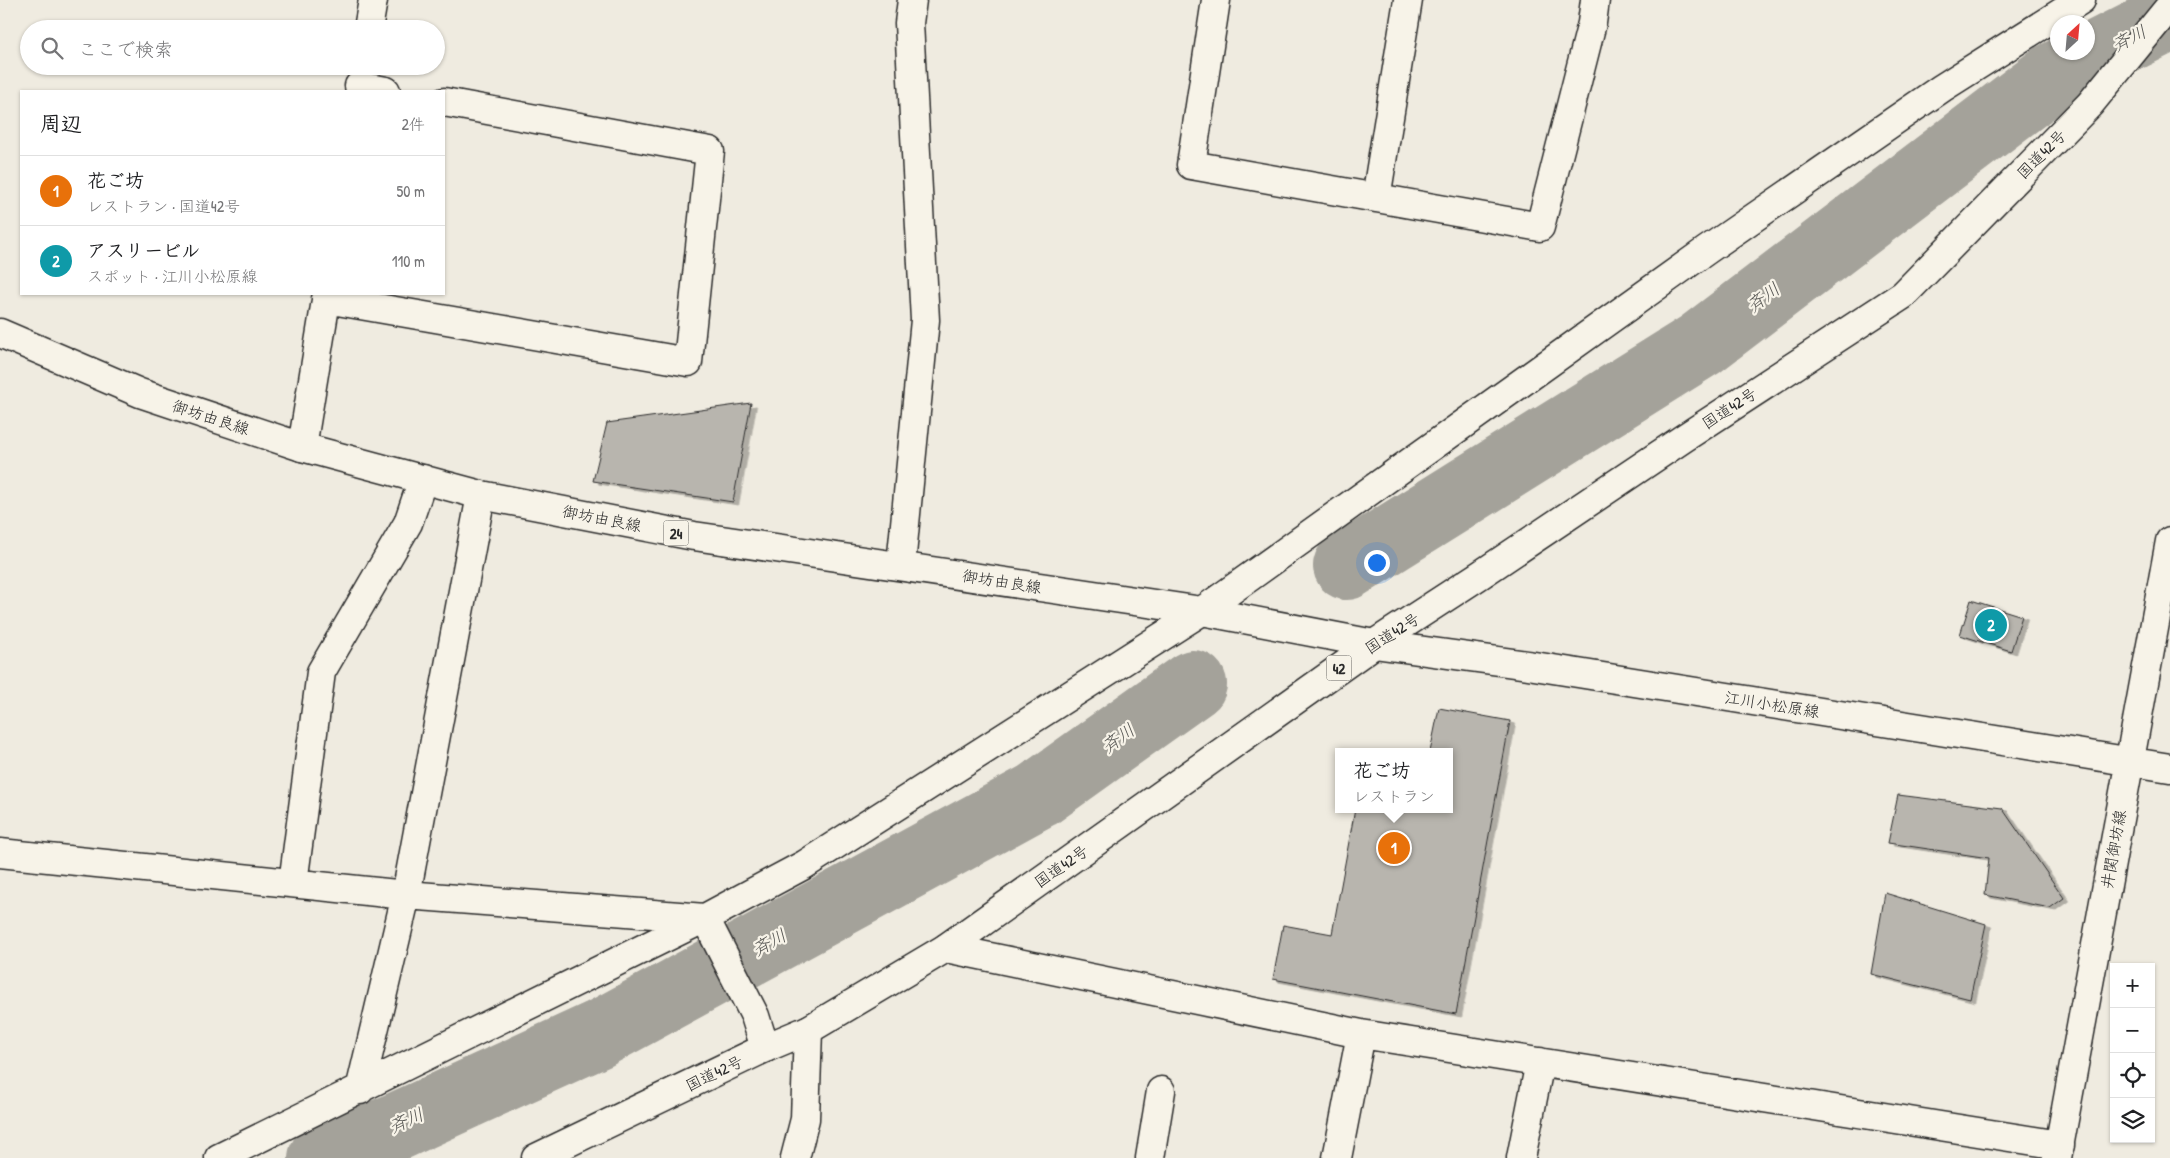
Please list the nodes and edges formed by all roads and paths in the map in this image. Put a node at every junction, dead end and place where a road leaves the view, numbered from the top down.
1 (373, 0) edge
2 (912, 0) edge
3 (1216, 0) edge
4 (1408, 0) edge
5 (1595, 0) edge
6 (2081, 0) edge
7 (2170, 6) edge
8 (370, 20) edge
9 (360, 81) edge
10 (383, 90) edge
11 (445, 102) edge
12 (1376, 198) junction
13 (326, 296) edge
14 (0, 333) edge
15 (302, 447) junction
16 (423, 479) junction
17 (481, 496) junction
18 (2170, 541) edge
19 (901, 566) junction
20 (1202, 611) junction
21 (1374, 644) junction
22 (2129, 762) junction
23 (2170, 768) edge
24 (0, 853) edge
25 (293, 883) junction
26 (406, 894) junction
27 (705, 918) junction
28 (946, 948) junction
29 (808, 1030) junction
30 (1361, 1034) junction
31 (765, 1048) junction
32 (1540, 1062) junction
33 (360, 1090) junction
34 (1162, 1091) dead end
35 (2059, 1152) edge
36 (219, 1158) edge
37 (536, 1158) edge
38 (795, 1158) edge
39 (1150, 1158) edge
40 (1337, 1158) edge
41 (1521, 1158) edge

1 - 8 main road
2 - 19 main road
3 - 12 main road
4 - 12 main road
5 - 12 main road
6 - 20 main road
7 - 21 main road, 国道42号 / 42
9 - 10 main road
11 - 13 main road
13 - 15 main road
14 - 15 main road, 御坊由良線 / 24
15 - 16 main road, 御坊由良線 / 24
16 - 17 main road, 御坊由良線 / 24
16 - 25 main road
17 - 19 main road, 御坊由良線 / 24
17 - 26 main road
18 - 22 main road, 井関御坊線
19 - 20 main road, 御坊由良線 / 24
20 - 21 main road, 御坊由良線 / 24
20 - 27 main road
21 - 22 main road, 江川小松原線
21 - 28 main road, 国道42号 / 42
22 - 23 main road, 江川小松原線
22 - 35 main road, 井関御坊線
24 - 25 main road
25 - 26 main road
26 - 27 main road
26 - 33 main road
27 - 31 main road
27 - 33 main road
28 - 29 main road, 国道42号 / 42
28 - 30 main road
29 - 31 main road, 国道42号 / 42
29 - 38 main road
30 - 32 main road
30 - 40 main road
31 - 37 main road, 国道42号 / 42
32 - 35 main road
32 - 41 main road
33 - 36 main road
34 - 39 main road

